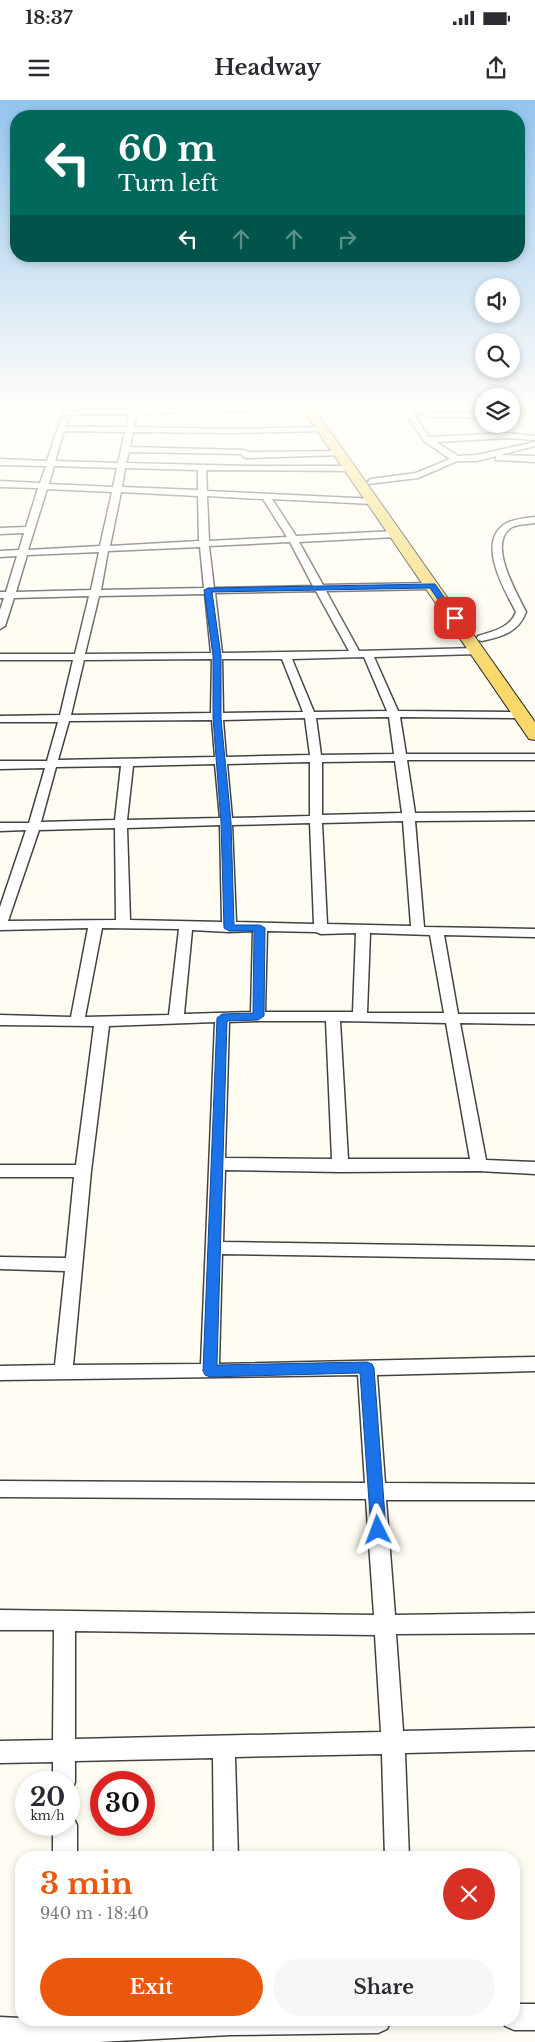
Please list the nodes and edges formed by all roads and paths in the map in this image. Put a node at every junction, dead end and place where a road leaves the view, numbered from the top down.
1 (39, 498) edge
2 (114, 498) edge
3 (202, 498) edge
4 (267, 498) edge
5 (301, 498) edge
6 (371, 498) edge
7 (382, 498) edge
8 (373, 501) junction
9 (535, 520) edge
10 (30, 530) junction
11 (0, 531) edge
12 (396, 534) junction
13 (292, 538) junction
14 (204, 542) junction
15 (104, 548) junction
16 (23, 553) junction
17 (0, 554) edge
18 (432, 586) junction
19 (319, 587) junction
20 (208, 590) junction
21 (96, 593) junction
22 (4, 595) edge
23 (0, 626) edge
24 (480, 644) junction
25 (361, 653) junction
26 (217, 656) junction
27 (286, 656) junction
28 (0, 658) edge
29 (79, 658) junction
30 (528, 712) edge
31 (394, 714) junction
32 (310, 716) junction
33 (217, 718) junction
34 (0, 719) edge
35 (64, 720) junction
36 (535, 735) edge
37 (401, 757) junction
38 (535, 757) edge
39 (316, 760) junction
40 (220, 761) junction
41 (127, 763) junction
42 (0, 765) edge
43 (51, 765) junction
44 (535, 816) edge
45 (409, 817) junction
46 (316, 820) junction
47 (226, 822) junction
48 (121, 823) junction
49 (34, 826) junction
50 (0, 827) edge
51 (96, 924) junction
52 (123, 924) junction
53 (0, 926) edge
54 (186, 927) junction
55 (229, 928) junction
56 (260, 928) junction
57 (321, 930) junction
58 (362, 930) junction
59 (418, 931) junction
60 (436, 931) junction
61 (535, 933) edge
62 (258, 1016) junction
63 (360, 1016) junction
64 (332, 1017) junction
65 (451, 1017) junction
66 (176, 1018) junction
67 (222, 1018) junction
68 (535, 1019) edge
69 (0, 1020) edge
70 (77, 1020) junction
71 (102, 1022) junction
72 (217, 1164) junction
73 (479, 1165) junction
74 (340, 1166) junction
75 (0, 1171) edge
76 (83, 1171) junction
77 (535, 1171) edge
78 (215, 1248) junction
79 (535, 1253) edge
80 (0, 1263) edge
81 (74, 1266) junction
82 (535, 1364) edge
83 (367, 1368) junction
84 (210, 1371) junction
85 (0, 1373) edge
86 (63, 1373) junction
87 (0, 1489) edge
88 (376, 1492) junction
89 (535, 1492) edge
90 (0, 1620) edge
91 (65, 1621) junction
92 (535, 1623) edge
93 (384, 1625) junction
94 (535, 1739) edge
95 (392, 1742) junction
96 (224, 1747) junction
97 (63, 1750) junction
98 (0, 1752) edge
99 (64, 1771) edge
100 (65, 1836) edge
101 (66, 1851) edge
102 (226, 1851) edge
103 (397, 1851) edge
104 (535, 2017) edge
105 (520, 2018) edge
106 (150, 2026) edge
107 (0, 2030) edge
108 (69, 2031) edge

1 - 10 street
2 - 15 street
3 - 14 street
4 - 13 street
5 - 8 street
6 - 8 main road
7 - 24 main road
8 - 12 main road
9 - 24 street
10 - 11 street
10 - 16 street
12 - 13 street
12 - 18 main road
13 - 14 street
13 - 19 street
14 - 15 street
14 - 20 street
15 - 16 street
15 - 21 street
16 - 17 street
16 - 22 street
18 - 19 street
18 - 24 main road
19 - 20 street
19 - 25 street
20 - 21 street
20 - 26 street
21 - 22 street
21 - 29 street
22 - 23 street
24 - 25 street
24 - 30 main road
25 - 27 street
25 - 31 street
26 - 27 street
26 - 29 street
26 - 33 street
27 - 32 street
28 - 29 street
29 - 35 street
30 - 31 street
30 - 36 main road
31 - 32 street
31 - 37 street
32 - 33 street
32 - 39 street
33 - 35 street
33 - 40 street
34 - 35 street
35 - 43 street
37 - 38 street
37 - 39 street
37 - 45 street
39 - 40 street
39 - 46 street
40 - 41 street
40 - 47 street
41 - 43 street
41 - 48 street
42 - 43 street
43 - 49 street
44 - 45 street
45 - 46 street
45 - 59 street
46 - 47 street
46 - 57 street
47 - 48 street
47 - 55 street
48 - 49 street
48 - 52 street
49 - 50 street
49 - 53 street
51 - 52 street
51 - 53 street
51 - 70 street
52 - 54 street
54 - 55 street
54 - 66 street
55 - 56 street
56 - 57 street
56 - 62 street
57 - 58 street
58 - 59 street
58 - 63 street
59 - 60 street
60 - 61 street
60 - 65 street
62 - 64 street
62 - 67 street
63 - 64 street
63 - 65 street
64 - 74 street
65 - 68 street
65 - 73 street
66 - 67 street
66 - 71 street
67 - 72 street
69 - 70 street
70 - 71 street
71 - 76 street
72 - 74 street
72 - 78 street
73 - 74 street
73 - 77 street
75 - 76 street
76 - 81 street
78 - 79 street
78 - 84 street
80 - 81 street
81 - 86 street
82 - 83 street
83 - 84 street
83 - 88 street
84 - 86 street
85 - 86 street
87 - 88 street
88 - 89 street
88 - 93 street
90 - 91 street
91 - 93 street
91 - 97 street
92 - 93 street
93 - 95 street
94 - 95 street
95 - 96 street
95 - 103 street
96 - 97 street
96 - 102 street
97 - 98 street
97 - 99 street
100 - 101 street
104 - 105 street
106 - 108 street
107 - 108 street

